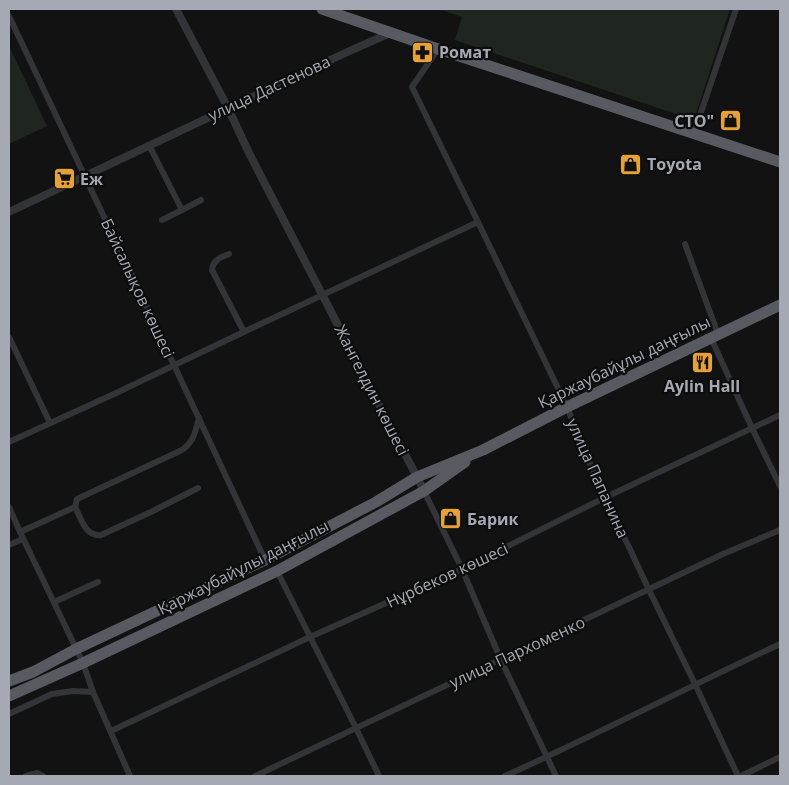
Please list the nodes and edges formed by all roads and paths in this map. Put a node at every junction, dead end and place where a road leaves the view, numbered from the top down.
1 (176, 9) edge
2 (322, 9) edge
3 (736, 9) edge
4 (9, 16) edge
5 (390, 33) junction
6 (438, 49) junction
7 (228, 108) junction
8 (694, 133) junction
9 (149, 145) junction
10 (780, 162) edge
11 (85, 176) junction
12 (201, 200) dead end
13 (182, 210) junction
14 (9, 212) edge
15 (162, 220) dead end
16 (478, 222) junction
17 (685, 244) dead end
18 (229, 254) dead end
19 (322, 295) junction
20 (780, 305) edge
21 (244, 332) junction
22 (715, 336) junction
23 (9, 337) edge
24 (174, 365) junction
25 (567, 407) junction
26 (780, 415) edge
27 (200, 418) junction
28 (50, 423) junction
29 (752, 428) junction
30 (9, 442) edge
31 (483, 450) junction
32 (417, 477) junction
33 (780, 486) edge
34 (198, 488) dead end
35 (424, 491) junction
36 (604, 498) junction
37 (9, 507) edge
38 (76, 507) junction
39 (780, 530) edge
40 (21, 536) junction
41 (9, 545) edge
42 (265, 560) junction
43 (462, 569) junction
44 (277, 571) junction
45 (98, 582) dead end
46 (649, 590) junction
47 (54, 602) junction
48 (310, 637) junction
49 (780, 644) edge
50 (76, 649) junction
51 (501, 660) junction
52 (83, 663) junction
53 (9, 681) edge
54 (695, 684) junction
55 (93, 692) junction
56 (9, 696) edge
57 (9, 714) edge
58 (356, 728) junction
59 (111, 731) junction
60 (547, 757) junction
61 (780, 757) edge
62 (26, 776) edge
63 (43, 776) edge
64 (130, 776) edge
65 (255, 776) edge
66 (378, 776) edge
67 (506, 776) edge
68 (556, 776) edge
69 (740, 776) edge

1 - 7 street, Жангелдин көшесі
2 - 5 highway
3 - 8 street
4 - 11 street, Байсалықов көшесі
5 - 6 highway
5 - 7 street, улица Дастенова
6 - 8 highway
6 - 16 street, улица Папанина
7 - 9 street, улица Дастенова
7 - 19 street, Жангелдин көшесі
8 - 10 highway
9 - 11 street, улица Дастенова
9 - 13 street
11 - 14 street, улица Дастенова
11 - 24 street, Байсалықов көшесі
12 - 13 street
13 - 15 street
16 - 19 street
16 - 25 street, улица Папанина
17 - 22 street
18 - 21 street
19 - 21 street
19 - 32 street, Жангелдин көшесі
20 - 22 highway, Қаржаубайұлы даңғылы
21 - 24 street
22 - 25 highway, Қаржаубайұлы даңғылы
22 - 29 street
23 - 28 street
24 - 27 street, Байсалықов көшесі
24 - 28 street
25 - 31 highway, Қаржаубайұлы даңғылы
25 - 36 street, улица Папанина
26 - 29 street, Нұрбеков көшесі
27 - 38 street
27 - 42 street, Байсалықов көшесі
28 - 30 street
29 - 33 street
29 - 36 street, Нұрбеков көшесі
31 - 32 highway, Қаржаубайұлы даңғылы
31 - 35 highway, Қаржаубайұлы даңғылы
32 - 35 street, Жангелдин көшесі
32 - 42 highway, Қаржаубайұлы даңғылы
34 - 38 street
35 - 43 street, Жангелдин көшесі
35 - 44 highway, Қаржаубайұлы даңғылы
36 - 43 street, Нұрбеков көшесі
36 - 46 street, улица Папанина
37 - 40 street
38 - 40 street
39 - 46 street, улица Пархоменко
40 - 41 street
40 - 47 street
42 - 50 highway, Қаржаубайұлы даңғылы
43 - 48 street, Нұрбеков көшесі
43 - 51 street, Жангелдин көшесі
44 - 48 street
44 - 52 highway, Қаржаубайұлы даңғылы
45 - 47 street
46 - 51 street, улица Пархоменко
46 - 54 street, улица Папанина
47 - 50 street
48 - 58 street
48 - 59 street, Нұрбеков көшесі
49 - 54 street
50 - 52 street
50 - 53 highway, Қаржаубайұлы даңғылы
51 - 58 street, улица Пархоменко
51 - 60 street, Жангелдин көшесі
52 - 55 street
52 - 56 highway, Қаржаубайұлы даңғылы
54 - 60 street
54 - 69 street, улица Папанина
55 - 57 street
55 - 59 street
58 - 65 street, улица Пархоменко
58 - 66 street
59 - 64 street
60 - 67 street
60 - 68 street, Жангелдин көшесі
61 - 69 street
62 - 63 street

